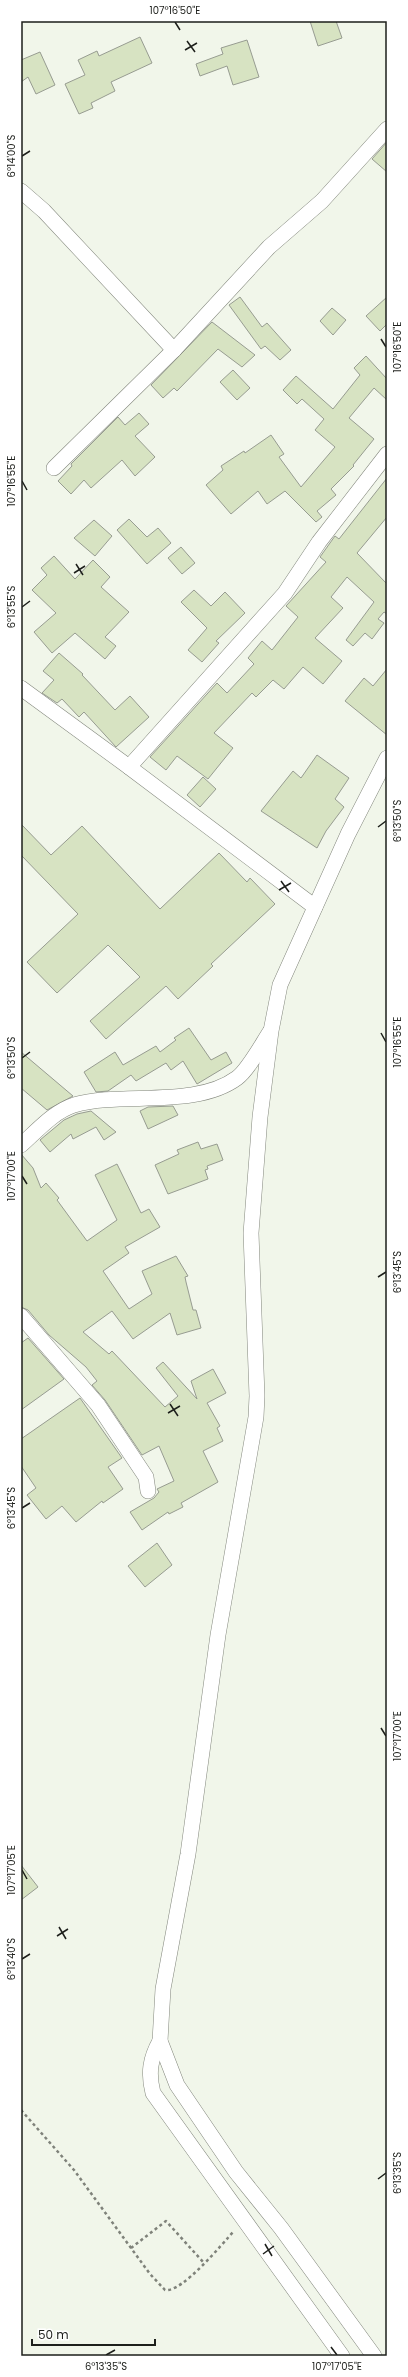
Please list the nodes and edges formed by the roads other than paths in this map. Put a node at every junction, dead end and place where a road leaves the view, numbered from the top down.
1 (387, 129) edge
2 (21, 191) edge
3 (174, 350) junction
4 (387, 454) edge
5 (54, 468) dead end
6 (21, 688) edge
7 (387, 758) edge
8 (129, 767) junction
9 (315, 906) junction
10 (271, 1030) junction
11 (21, 1145) edge
12 (21, 1316) edge
13 (148, 1490) dead end
14 (160, 2041) junction
15 (342, 2356) edge
16 (374, 2356) edge

1 - 3 street
2 - 3 street
3 - 5 street
4 - 8 street
6 - 8 street
7 - 9 street
8 - 9 street
9 - 10 street
10 - 11 street
10 - 14 street
12 - 13 street
14 - 15 street
14 - 16 street

